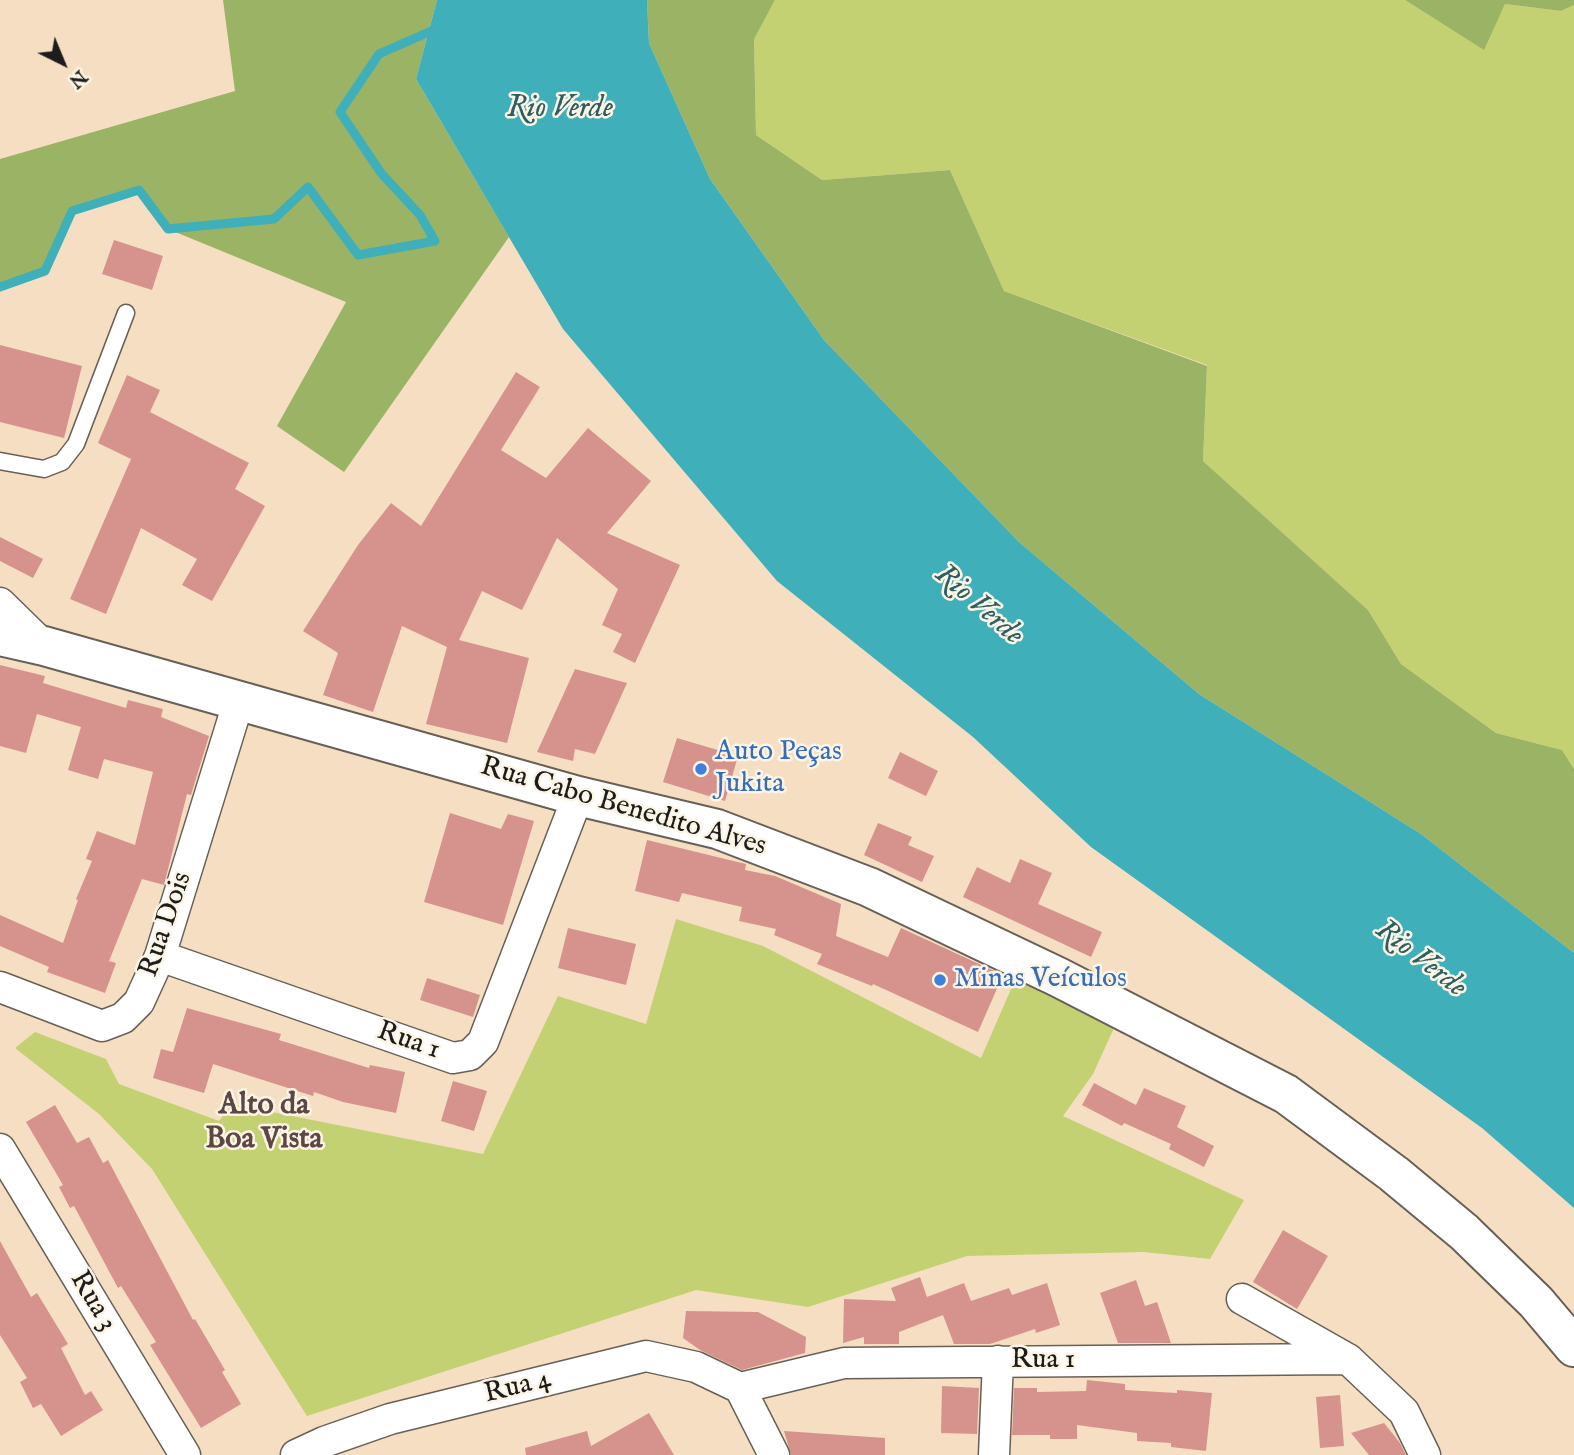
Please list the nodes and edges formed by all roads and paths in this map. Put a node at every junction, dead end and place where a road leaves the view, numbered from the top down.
1 (126, 313) dead end
2 (0, 461) edge
3 (0, 603) edge
4 (0, 636) edge
5 (44, 646) junction
6 (239, 700) junction
7 (578, 796) junction
8 (160, 956) junction
9 (0, 987) edge
10 (0, 1149) edge
11 (1242, 1299) dead end
12 (1574, 1348) edge
13 (1348, 1359) junction
14 (998, 1361) junction
15 (740, 1388) junction
16 (185, 1455) edge
17 (296, 1455) edge
18 (774, 1455) edge
19 (994, 1455) edge
20 (1425, 1455) edge

1 - 2 lane
3 - 5 street
4 - 5 main road, Rua Cabo Benedito Alves
5 - 6 main road, Rua Cabo Benedito Alves
6 - 7 main road, Rua Cabo Benedito Alves
6 - 8 street, Rua Dois
7 - 8 street, Rua 1
7 - 12 main road, Rua Cabo Benedito Alves
8 - 9 street, Rua Dois
10 - 16 street, Rua 3
11 - 13 street
13 - 14 street, Rua 1
13 - 20 street
14 - 15 street, Rua 1
14 - 19 street
15 - 17 street, Rua 4
15 - 18 street

